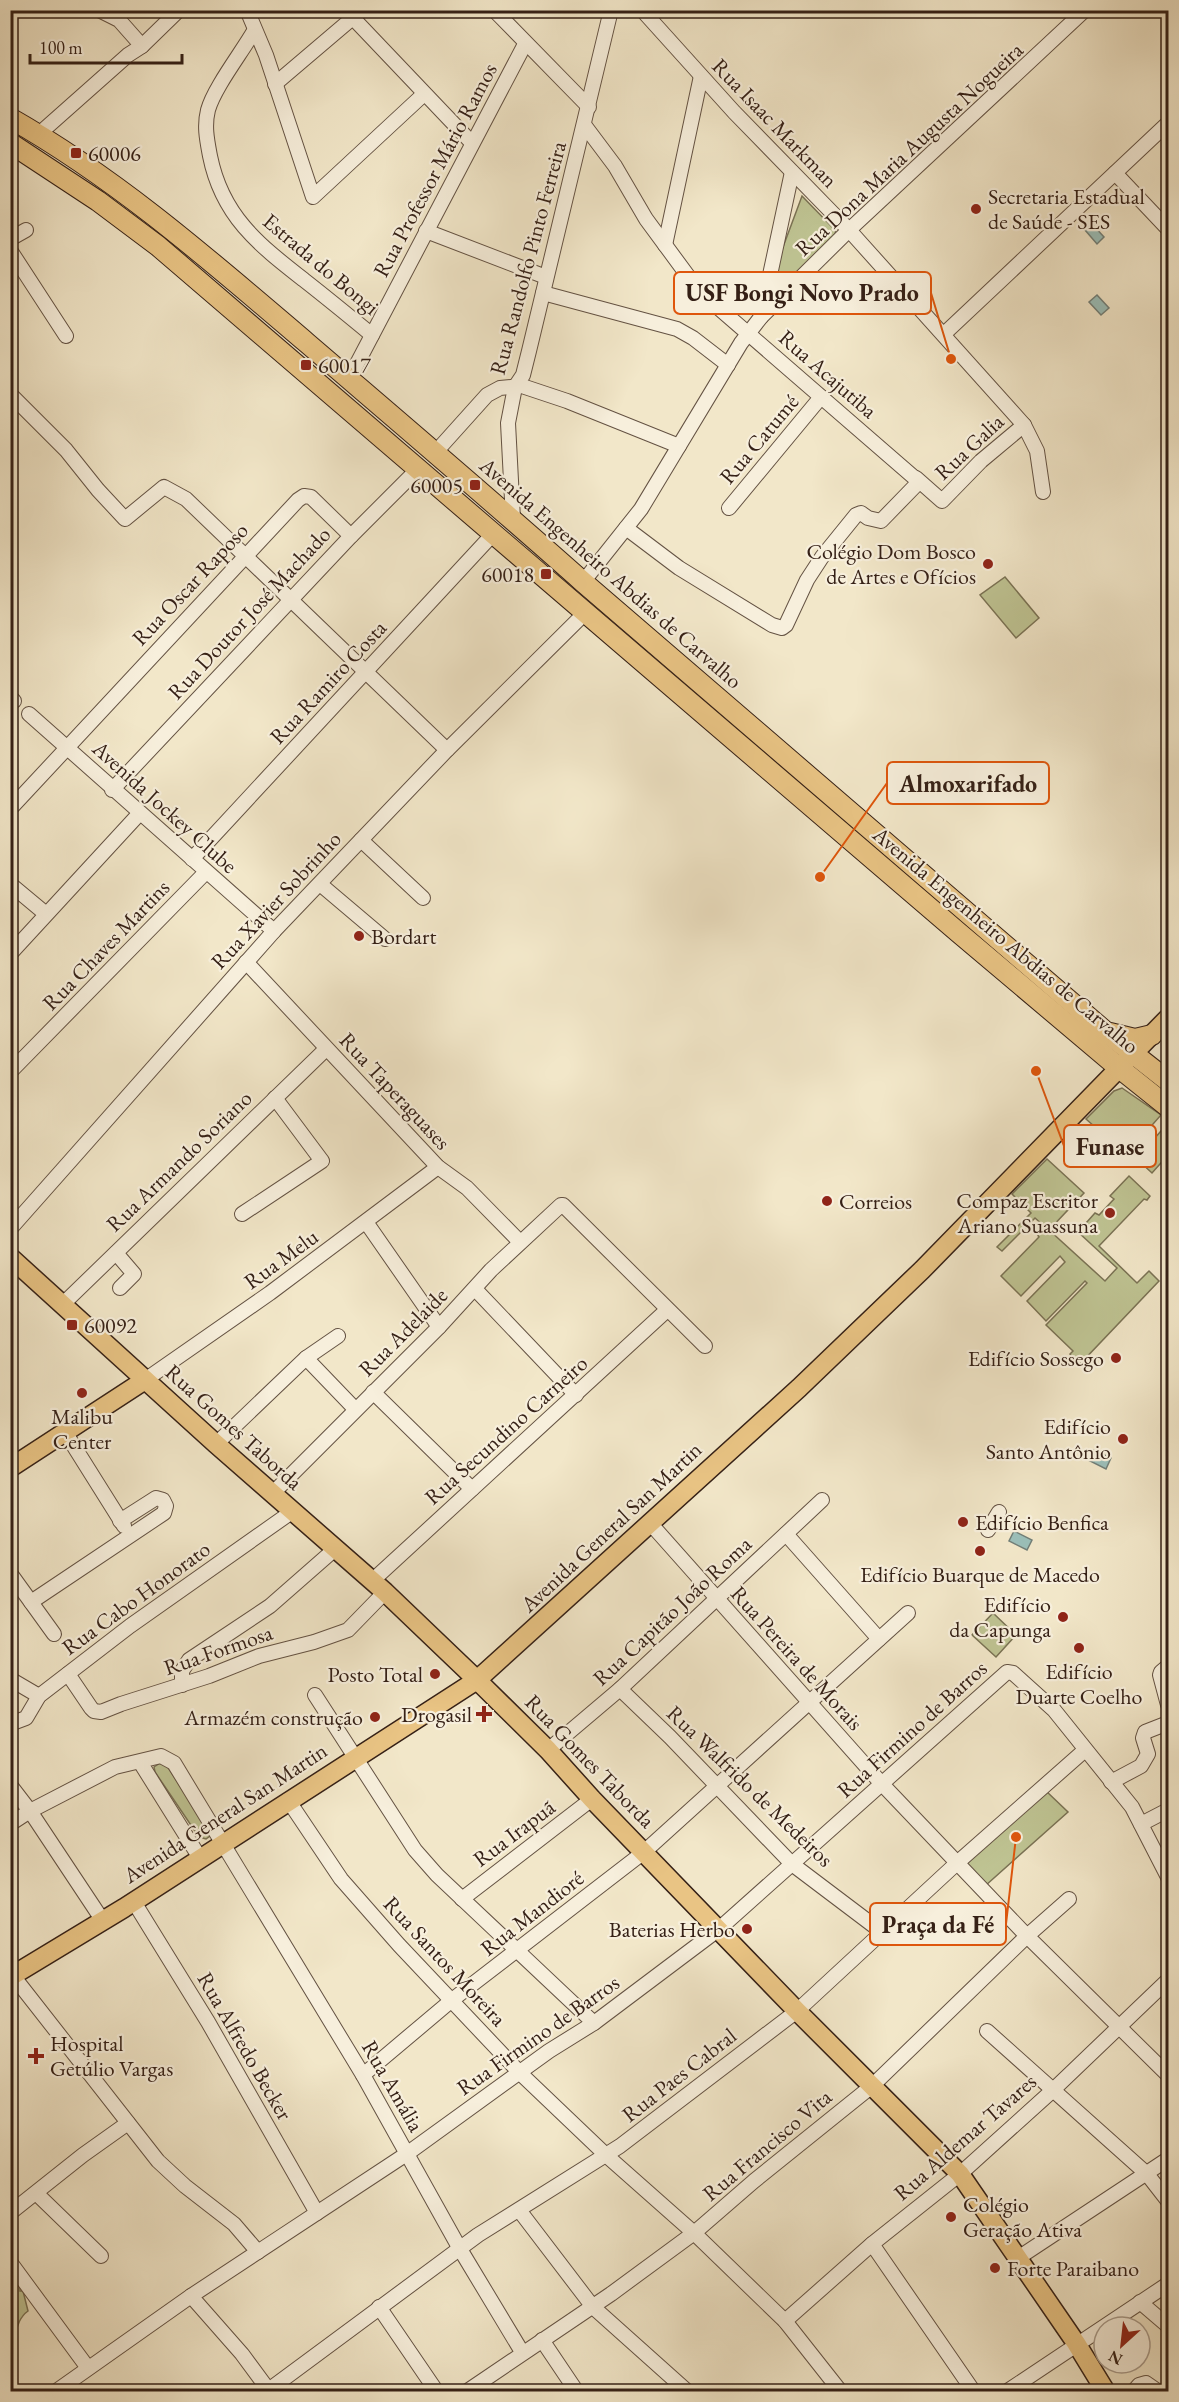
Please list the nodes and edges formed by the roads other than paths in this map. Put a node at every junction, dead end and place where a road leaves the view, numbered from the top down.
1 (99, 10) edge
2 (179, 10) edge
3 (247, 10) edge
4 (494, 10) edge
5 (611, 10) edge
6 (642, 10) edge
7 (1085, 10) edge
8 (357, 14) edge
9 (118, 15) edge
10 (255, 31) junction
11 (525, 44) junction
12 (142, 45) junction
13 (702, 76) junction
14 (275, 84) junction
15 (424, 93) junction
16 (589, 107) junction
17 (10, 118) edge
18 (1168, 123) edge
19 (585, 126) junction
20 (39, 134) junction
21 (10, 143) edge
22 (472, 143) junction
23 (792, 172) junction
24 (1115, 173) junction
25 (1168, 229) edge
26 (26, 230) dead end
27 (849, 230) junction
28 (426, 231) junction
29 (10, 239) edge
30 (665, 245) junction
31 (10, 250) edge
32 (546, 278) junction
33 (543, 293) junction
34 (761, 317) junction
35 (747, 333) junction
36 (944, 334) junction
37 (372, 335) junction
38 (66, 336) dead end
39 (728, 365) junction
40 (349, 379) junction
41 (515, 387) junction
42 (10, 394) edge
43 (821, 397) junction
44 (1024, 424) junction
45 (679, 446) junction
46 (434, 454) junction
47 (419, 468) junction
48 (917, 479) junction
49 (1043, 492) dead end
50 (729, 508) dead end
51 (513, 519) junction
52 (626, 528) junction
53 (494, 533) junction
54 (351, 536) junction
55 (245, 556) junction
56 (583, 582) junction
57 (290, 602) junction
58 (586, 612) junction
59 (366, 673) junction
60 (29, 714) dead end
61 (66, 748) junction
62 (447, 750) junction
63 (112, 790) junction
64 (10, 809) edge
65 (139, 814) junction
66 (361, 840) junction
67 (192, 859) junction
68 (206, 872) junction
69 (10, 884) edge
70 (320, 884) junction
71 (423, 898) dead end
72 (46, 914) junction
73 (274, 932) junction
74 (960, 933) junction
75 (385, 939) dead end
76 (999, 939) junction
77 (10, 954) edge
78 (246, 962) junction
79 (1168, 1018) edge
80 (1152, 1035) junction
81 (1132, 1046) junction
82 (326, 1049) junction
83 (10, 1072) edge
84 (1162, 1077) edge
85 (1124, 1079) junction
86 (275, 1098) junction
87 (1168, 1107) edge
88 (438, 1167) junction
89 (242, 1214) dead end
90 (366, 1222) junction
91 (10, 1229) edge
92 (520, 1242) junction
93 (116, 1253) junction
94 (10, 1257) edge
95 (120, 1288) dead end
96 (475, 1289) junction
97 (63, 1304) junction
98 (667, 1310) junction
99 (439, 1327) junction
100 (338, 1336) dead end
101 (705, 1346) dead end
102 (306, 1358) junction
103 (146, 1380) junction
104 (373, 1392) junction
105 (576, 1395) junction
106 (355, 1409) junction
107 (65, 1432) junction
108 (216, 1444) junction
109 (12, 1463) edge
110 (472, 1489) junction
111 (273, 1493) junction
112 (822, 1500) dead end
113 (293, 1511) junction
114 (999, 1512) dead end
115 (120, 1521) junction
116 (650, 1523) junction
117 (988, 1530) dead end
118 (130, 1534) junction
119 (786, 1534) junction
120 (335, 1549) junction
121 (10, 1573) edge
122 (379, 1586) junction
123 (717, 1599) junction
124 (31, 1602) junction
125 (908, 1612) dead end
126 (54, 1634) dead end
127 (879, 1639) junction
128 (1168, 1666) edge
129 (68, 1674) junction
130 (10, 1679) edge
131 (477, 1680) junction
132 (182, 1685) junction
133 (621, 1689) junction
134 (315, 1695) dead end
135 (39, 1696) junction
136 (808, 1702) junction
137 (1168, 1705) edge
138 (1168, 1723) edge
139 (10, 1724) edge
140 (548, 1750) junction
141 (1085, 1750) junction
142 (355, 1758) junction
143 (141, 1762) junction
144 (1111, 1782) junction
145 (881, 1783) junction
146 (10, 1785) edge
147 (718, 1787) junction
148 (592, 1799) junction
149 (288, 1800) junction
150 (1168, 1810) edge
151 (30, 1811) junction
152 (10, 1824) edge
153 (1142, 1824) junction
154 (223, 1843) junction
155 (644, 1852) junction
156 (200, 1858) junction
157 (957, 1863) junction
158 (792, 1864) junction
159 (1168, 1877) edge
160 (462, 1899) junction
161 (1069, 1899) dead end
162 (134, 1902) junction
163 (103, 1921) junction
164 (718, 1929) junction
165 (882, 1932) junction
166 (1027, 1936) junction
167 (519, 1951) junction
168 (11, 1975) edge
169 (1168, 1980) edge
170 (452, 2000) junction
171 (797, 2011) junction
172 (594, 2023) junction
173 (1120, 2026) junction
174 (987, 2031) dead end
175 (520, 2073) junction
176 (1168, 2074) edge
177 (363, 2075) junction
178 (872, 2086) junction
179 (1052, 2091) junction
180 (128, 2123) junction
181 (408, 2153) junction
182 (607, 2156) junction
183 (1168, 2159) edge
184 (960, 2174) junction
185 (1147, 2174) junction
186 (37, 2194) junction
187 (1168, 2201) edge
188 (519, 2210) junction
189 (10, 2213) edge
190 (317, 2213) junction
191 (694, 2233) junction
192 (872, 2244) junction
193 (460, 2249) junction
194 (258, 2252) junction
195 (101, 2256) dead end
196 (1018, 2258) junction
197 (10, 2262) edge
198 (1168, 2284) edge
199 (191, 2296) junction
200 (1140, 2302) junction
201 (379, 2307) junction
202 (593, 2307) junction
203 (785, 2321) junction
204 (1168, 2326) edge
205 (542, 2340) junction
206 (1078, 2346) junction
207 (522, 2352) junction
208 (88, 2368) junction
209 (55, 2391) edge
210 (268, 2391) edge
211 (437, 2391) edge
212 (466, 2391) edge
213 (577, 2391) edge
214 (688, 2391) edge
215 (841, 2391) edge
216 (974, 2391) edge
217 (1006, 2391) edge
218 (1106, 2391) edge
219 (1133, 2391) edge
220 (1158, 2391) edge

1 - 9 street
2 - 12 street
3 - 10 street, Estrada do Bongi
4 - 11 street
5 - 16 street, Rua Randolfo Pinto Ferreira
6 - 13 street, Rua Isaac Markman
7 - 27 street, Rua Dona Maria Augusta Nogueira
8 - 14 street
8 - 15 street
9 - 12 street
10 - 14 street, Estrada do Bongi
10 - 37 street, Estrada do Bongi
11 - 16 street
11 - 22 street, Rua Professor Mário Ramos
12 - 20 street
13 - 23 street, Rua Isaac Markman
13 - 30 street
14 - 15 street, Estrada do Bongi
15 - 22 street
16 - 19 street, Rua Randolfo Pinto Ferreira
17 - 20 highway, Avenida Engenheiro Abdias de Carvalho
18 - 24 street
19 - 30 street, Rua Acajutiba
19 - 32 street, Rua Randolfo Pinto Ferreira
20 - 40 highway, Avenida Engenheiro Abdias de Carvalho
21 - 47 highway, Avenida Engenheiro Abdias de Carvalho
22 - 28 street, Rua Professor Mário Ramos
23 - 27 street, Rua Isaac Markman
23 - 34 street, Rua Dona Maria Augusta Nogueira
24 - 25 street
24 - 36 street
26 - 29 street
27 - 34 street, Rua Dona Maria Augusta Nogueira
27 - 36 street, Rua Isaac Markman
28 - 32 street
28 - 37 street, Rua Professor Mário Ramos
30 - 35 street, Rua Acajutiba
31 - 38 street
32 - 33 street, Rua Randolfo Pinto Ferreira
33 - 39 street
33 - 41 street, Rua Randolfo Pinto Ferreira
34 - 35 street, Rua Dona Maria Augusta Nogueira
35 - 39 street, Rua Dona Maria Augusta Nogueira
35 - 43 street, Rua Acajutiba
36 - 44 street, Rua Isaac Markman
37 - 40 street, Rua Professor Mário Ramos
39 - 45 street, Rua Dona Maria Augusta Nogueira
40 - 46 highway, Avenida Engenheiro Abdias de Carvalho
41 - 45 street
41 - 46 street
41 - 51 street, Rua Randolfo Pinto Ferreira
42 - 55 street
43 - 48 street, Rua Acajutiba
43 - 50 street, Rua Catumé
44 - 48 street, Rua Galia
44 - 49 street, Rua Isaac Markman
45 - 52 street, Rua Dona Maria Augusta Nogueira
46 - 51 highway, Avenida Engenheiro Abdias de Carvalho
47 - 53 highway, Avenida Engenheiro Abdias de Carvalho
47 - 54 street, Rua Doutor José Machado
48 - 52 street
51 - 56 highway, Avenida Engenheiro Abdias de Carvalho
52 - 56 street, Rua Dona Maria Augusta Nogueira
53 - 58 highway, Avenida Engenheiro Abdias de Carvalho
53 - 59 street, Rua Ramiro Costa
54 - 55 street, Rua Oscar Raposo
54 - 57 street, Rua Doutor José Machado
55 - 57 street
55 - 61 street, Rua Oscar Raposo
56 - 76 highway, Avenida Engenheiro Abdias de Carvalho
57 - 59 street
57 - 63 street, Rua Doutor José Machado
58 - 62 street, Rua Xavier Sobrinho
58 - 74 highway, Avenida Engenheiro Abdias de Carvalho
59 - 62 street
59 - 67 street, Rua Ramiro Costa
60 - 61 street, Avenida Jockey Clube
61 - 63 street, Avenida Jockey Clube
61 - 64 street, Rua Oscar Raposo
62 - 66 street, Rua Xavier Sobrinho
63 - 65 street, Avenida Jockey Clube
65 - 67 street, Avenida Jockey Clube
65 - 72 street
66 - 70 street, Rua Xavier Sobrinho
66 - 71 street
67 - 68 street, Avenida Jockey Clube
68 - 73 street, Avenida Jockey Clube
68 - 83 street, Rua Chaves Martins
69 - 72 street
70 - 73 street, Rua Xavier Sobrinho
70 - 75 street
72 - 77 street
73 - 78 street, Rua Xavier Sobrinho
74 - 76 highway
74 - 85 highway, Avenida Engenheiro Abdias de Carvalho
76 - 81 highway, Avenida Engenheiro Abdias de Carvalho
76 - 81 highway
78 - 82 street, Rua Taperaguases
78 - 91 street, Rua Xavier Sobrinho
79 - 80 main road
80 - 81 highway
80 - 84 highway
81 - 84 highway, Avenida Engenheiro Abdias de Carvalho
81 - 85 main road, Avenida General San Martin
82 - 86 street, Rua Armando Soriano
82 - 88 street, Rua Taperaguases
85 - 87 highway, Avenida Engenheiro Abdias de Carvalho
85 - 116 main road, Avenida General San Martin
86 - 89 street
86 - 93 street, Rua Armando Soriano
88 - 90 street, Rua Melu
88 - 92 street, Rua Taperaguases
90 - 99 street
90 - 103 street, Rua Melu
92 - 96 street, Rua Adelaide
92 - 98 street, Rua Adelaide
93 - 95 street
93 - 97 street, Rua Armando Soriano
94 - 97 main road, Rua Gomes Taborda
96 - 99 street, Rua Adelaide
96 - 105 street
97 - 103 main road, Rua Gomes Taborda
98 - 101 street
98 - 105 street, Rua Secundino Carneiro
99 - 104 street, Rua Adelaide
100 - 102 street
102 - 106 street
102 - 108 street
103 - 107 main road
103 - 108 main road, Rua Gomes Taborda
104 - 106 street, Rua Adelaide
104 - 110 street
105 - 110 street, Rua Secundino Carneiro
106 - 111 street, Rua Adelaide
107 - 109 main road
107 - 115 street
108 - 111 main road, Rua Gomes Taborda
110 - 122 street, Rua Secundino Carneiro
111 - 113 main road, Rua Gomes Taborda
112 - 119 street, Rua Capitão João Roma
113 - 120 main road, Rua Gomes Taborda
113 - 129 street, Rua Cabo Honorato
114 - 117 street
115 - 118 street
115 - 118 street
116 - 123 street, Rua Pereira de Morais
116 - 131 main road, Avenida General San Martin
118 - 124 street
119 - 123 street, Rua Capitão João Roma
119 - 127 street
120 - 122 main road, Rua Gomes Taborda
120 - 132 street
121 - 124 street
122 - 131 main road, Rua Gomes Taborda
122 - 132 street, Rua Formosa
123 - 133 street, Rua Capitão João Roma
123 - 136 street, Rua Pereira de Morais
124 - 126 street
125 - 127 street, Rua Mandioré
127 - 136 street, Rua Mandioré
128 - 137 street
129 - 132 street, Rua Formosa
129 - 135 street, Rua Cabo Honorato
130 - 135 street
131 - 140 main road, Rua Gomes Taborda
131 - 142 main road, Avenida General San Martin
133 - 140 street, Rua Capitão João Roma
133 - 147 street, Rua Walfrido de Medeiros
134 - 142 street
135 - 139 street, Rua Cabo Honorato
136 - 145 street, Rua Pereira de Morais
136 - 147 street, Rua Mandioré
138 - 144 street
140 - 148 main road, Rua Gomes Taborda
141 - 144 street
141 - 145 street, Rua Firmino de Barros
141 - 157 street, Rua Paes Cabral
142 - 149 main road, Avenida General San Martin
142 - 160 street
143 - 151 street
143 - 154 street, Rua Amália
143 - 156 street
144 - 153 street
145 - 157 street, Rua Pereira de Morais
145 - 158 street, Rua Firmino de Barros
146 - 151 street
147 - 155 street, Rua Mandioré
147 - 158 street, Rua Walfrido de Medeiros
148 - 155 main road, Rua Gomes Taborda
148 - 160 street, Rua Irapuã
149 - 154 main road, Avenida General San Martin
149 - 170 street, Rua Santos Moreira
150 - 153 street
151 - 152 street
151 - 163 street
153 - 159 street
154 - 156 main road, Avenida General San Martin
154 - 177 street, Rua Amália
155 - 164 main road, Rua Gomes Taborda
155 - 167 street, Rua Mandioré
156 - 162 main road, Avenida General San Martin
157 - 165 street, Rua Paes Cabral
157 - 166 street, Rua Pereira de Morais
158 - 164 street, Rua Firmino de Barros
158 - 165 street, Rua Walfrido de Medeiros
160 - 167 street
161 - 166 street, Rua Francisco Vita
162 - 163 main road, Avenida General San Martin
162 - 190 street, Rua Alfredo Becker
163 - 168 main road, Avenida General San Martin
164 - 171 main road, Rua Gomes Taborda
164 - 172 street, Rua Firmino de Barros
165 - 171 street, Rua Paes Cabral
166 - 173 street, Rua Pereira de Morais
166 - 178 street, Rua Francisco Vita
167 - 170 street, Rua Mandioré
167 - 172 street
168 - 180 street
169 - 173 street, Rua Aldemar Tavares
170 - 175 street, Rua Santos Moreira
170 - 177 street, Rua Mandioré
171 - 178 main road, Rua Gomes Taborda
171 - 182 street, Rua Paes Cabral
172 - 175 street, Rua Firmino de Barros
173 - 176 street, Rua Pereira de Morais
173 - 179 street, Rua Aldemar Tavares
174 - 179 street
175 - 181 street, Rua Firmino de Barros
175 - 182 street, Rua Santos Moreira
177 - 181 street, Rua Amália
178 - 184 main road, Rua Gomes Taborda
178 - 191 street, Rua Francisco Vita
179 - 184 street, Rua Aldemar Tavares
179 - 185 street
180 - 186 street
180 - 194 street
181 - 190 street, Rua Firmino de Barros
181 - 193 street, Rua Amália
182 - 188 street, Rua Paes Cabral
182 - 191 street, Rua Santos Moreira
183 - 185 street
184 - 192 street, Rua Aldemar Tavares
184 - 196 main road, Rua Gomes Taborda
185 - 187 street
185 - 196 street
186 - 189 street
186 - 195 street
188 - 193 street, Rua Paes Cabral
188 - 202 street
190 - 194 street, Rua Firmino de Barros
191 - 202 street, Rua Francisco Vita
191 - 203 street, Rua Santos Moreira
192 - 203 street, Rua Aldemar Tavares
192 - 216 street
193 - 201 street, Rua Paes Cabral
193 - 207 street, Rua Amália
194 - 199 street, Rua Firmino de Barros
196 - 206 main road, Rua Gomes Taborda
197 - 208 street
198 - 200 street
199 - 208 street, Rua Firmino de Barros
199 - 210 street
200 - 204 street
200 - 206 street
201 - 210 street, Rua Paes Cabral
201 - 211 street
202 - 205 street, Rua Francisco Vita
202 - 214 street
203 - 215 street, Rua Santos Moreira
205 - 207 street, Rua Francisco Vita
205 - 213 street
206 - 217 street
206 - 218 main road, Rua Gomes Taborda
207 - 212 street, Rua Francisco Vita
208 - 209 street, Rua Firmino de Barros
219 - 220 street

